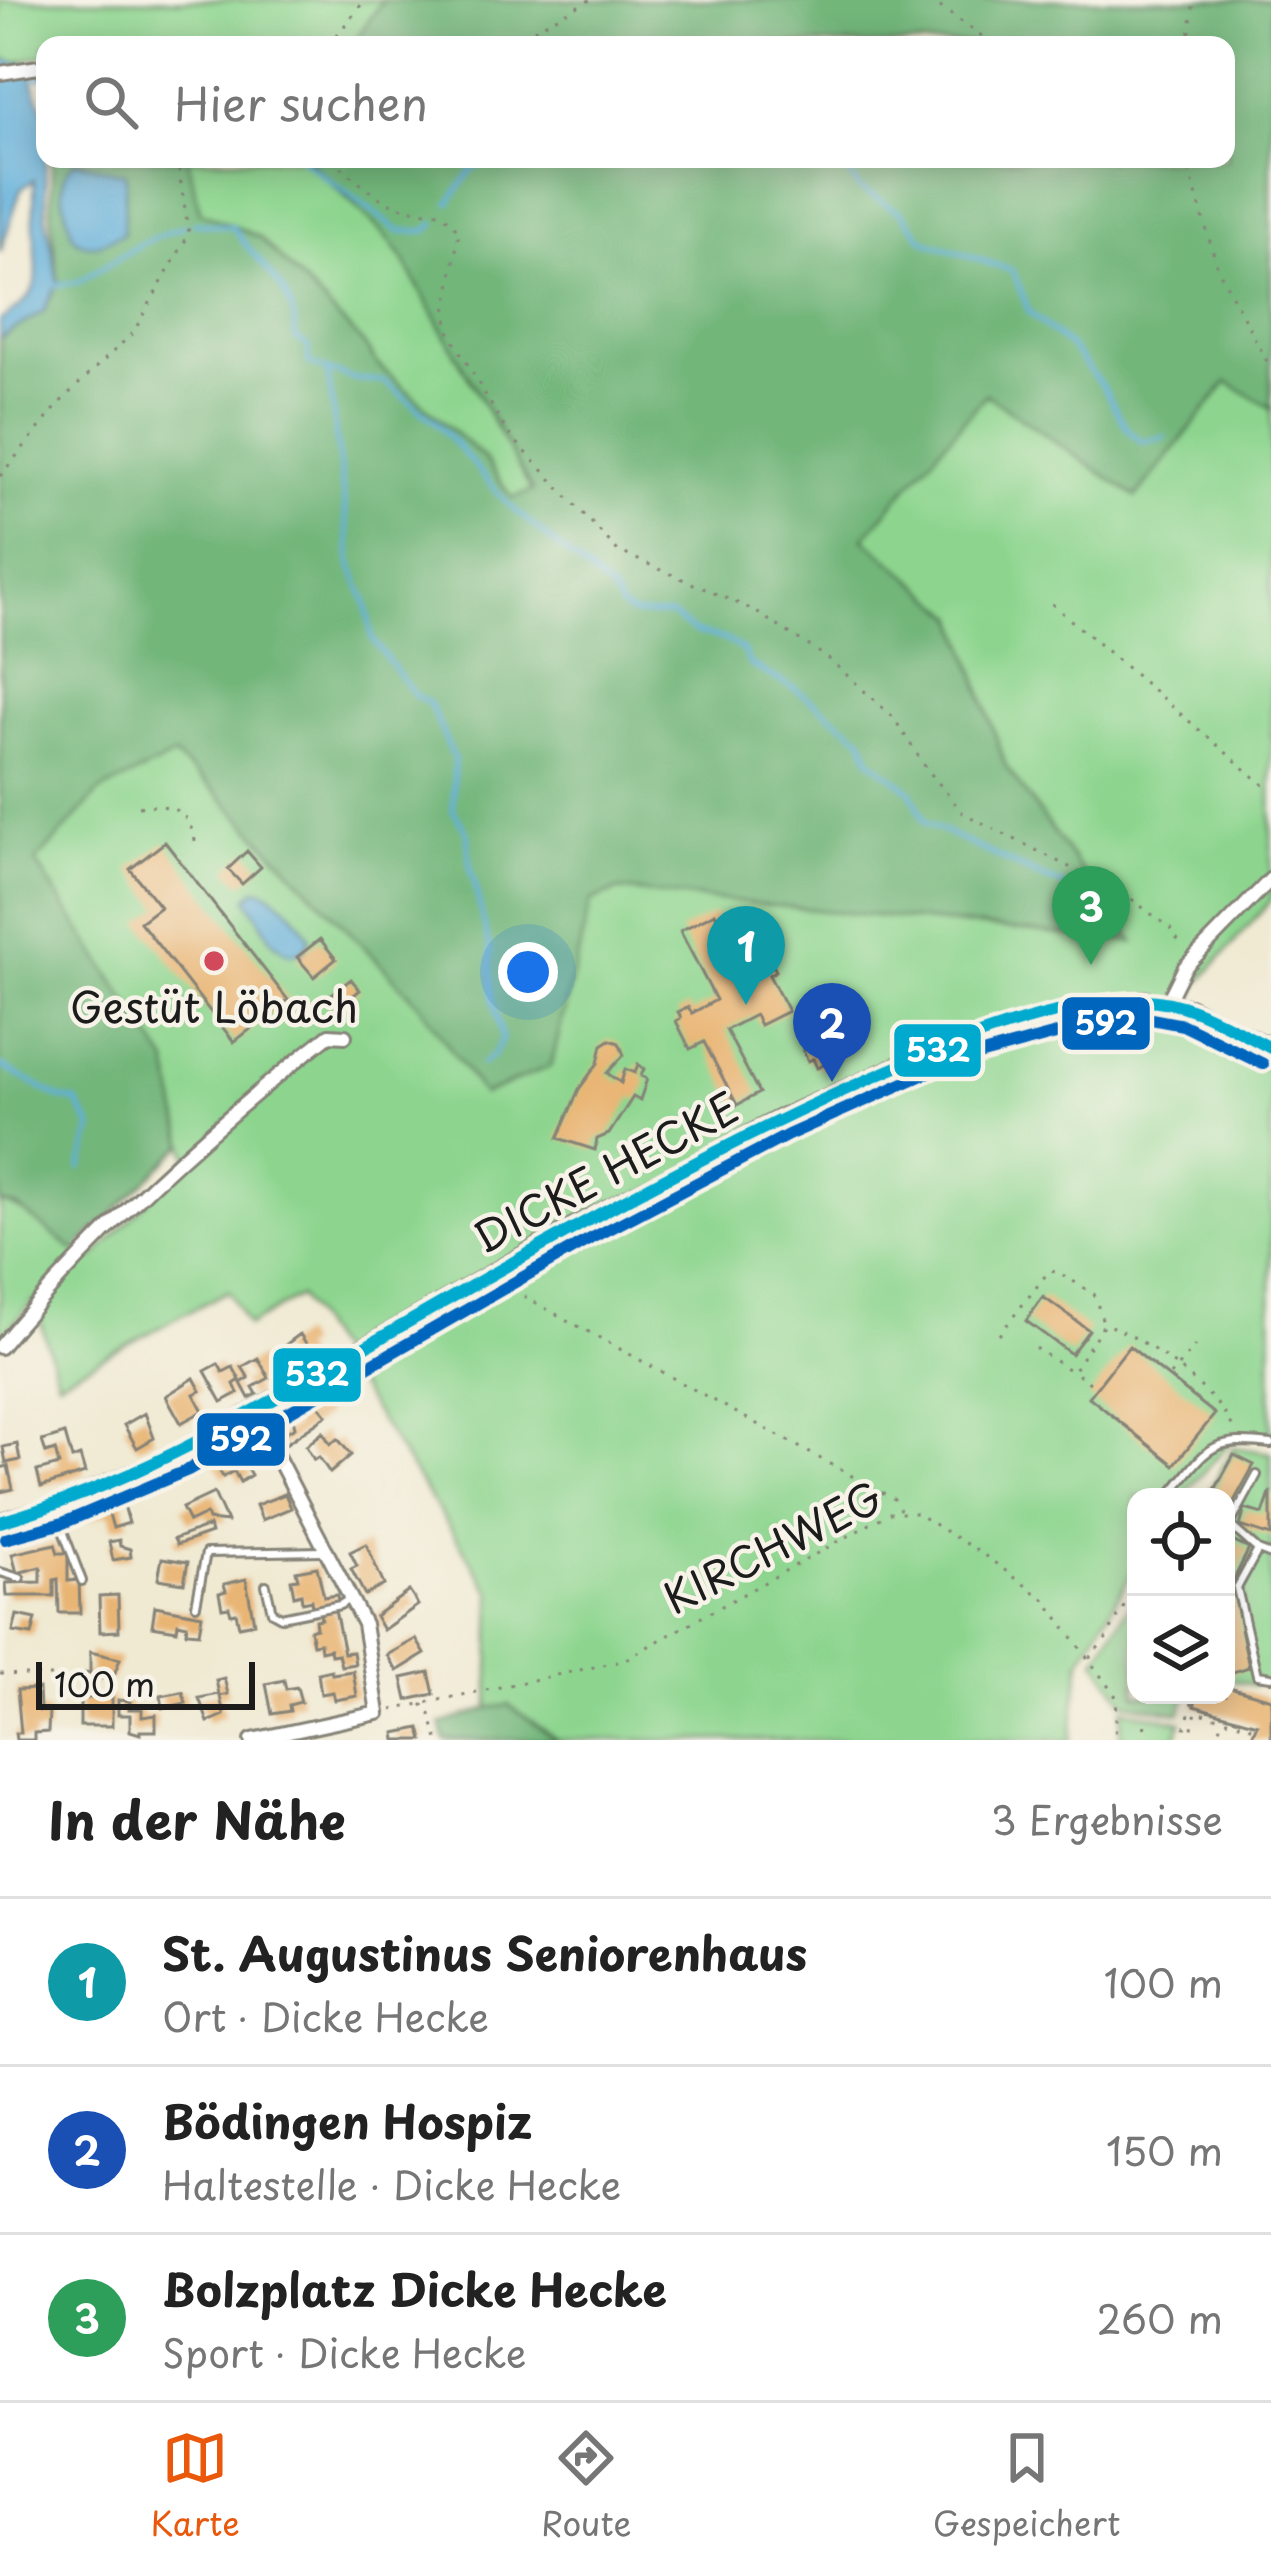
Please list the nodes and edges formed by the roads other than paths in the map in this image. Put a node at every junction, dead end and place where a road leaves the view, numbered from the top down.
1 (36, 67) edge
2 (0, 73) edge
3 (1271, 879) edge
4 (1167, 1003) junction
5 (345, 1036) dead end
6 (1271, 1048) edge
7 (0, 1348) edge
8 (254, 1412) junction
9 (1271, 1444) edge
10 (1257, 1475) dead end
11 (1175, 1488) edge
12 (54, 1507) junction
13 (0, 1522) edge
14 (1258, 1550) junction
15 (327, 1551) junction
16 (1271, 1555) edge
17 (0, 1572) edge
18 (20, 1578) dead end
19 (82, 1581) dead end
20 (266, 1585) dead end
21 (350, 1598) junction
22 (196, 1605) dead end
23 (1271, 1677) edge
24 (252, 1740) edge

1 - 2 street
3 - 4 street
4 - 6 street, DICKE HECKE
4 - 8 street, DICKE HECKE
5 - 7 street
8 - 12 street, DICKE HECKE
8 - 15 street
9 - 11 lane
10 - 14 lane
12 - 13 street, DICKE HECKE
12 - 19 lane
14 - 16 lane
14 - 23 lane
15 - 21 street
15 - 22 lane
17 - 18 lane
20 - 21 lane
21 - 24 street

